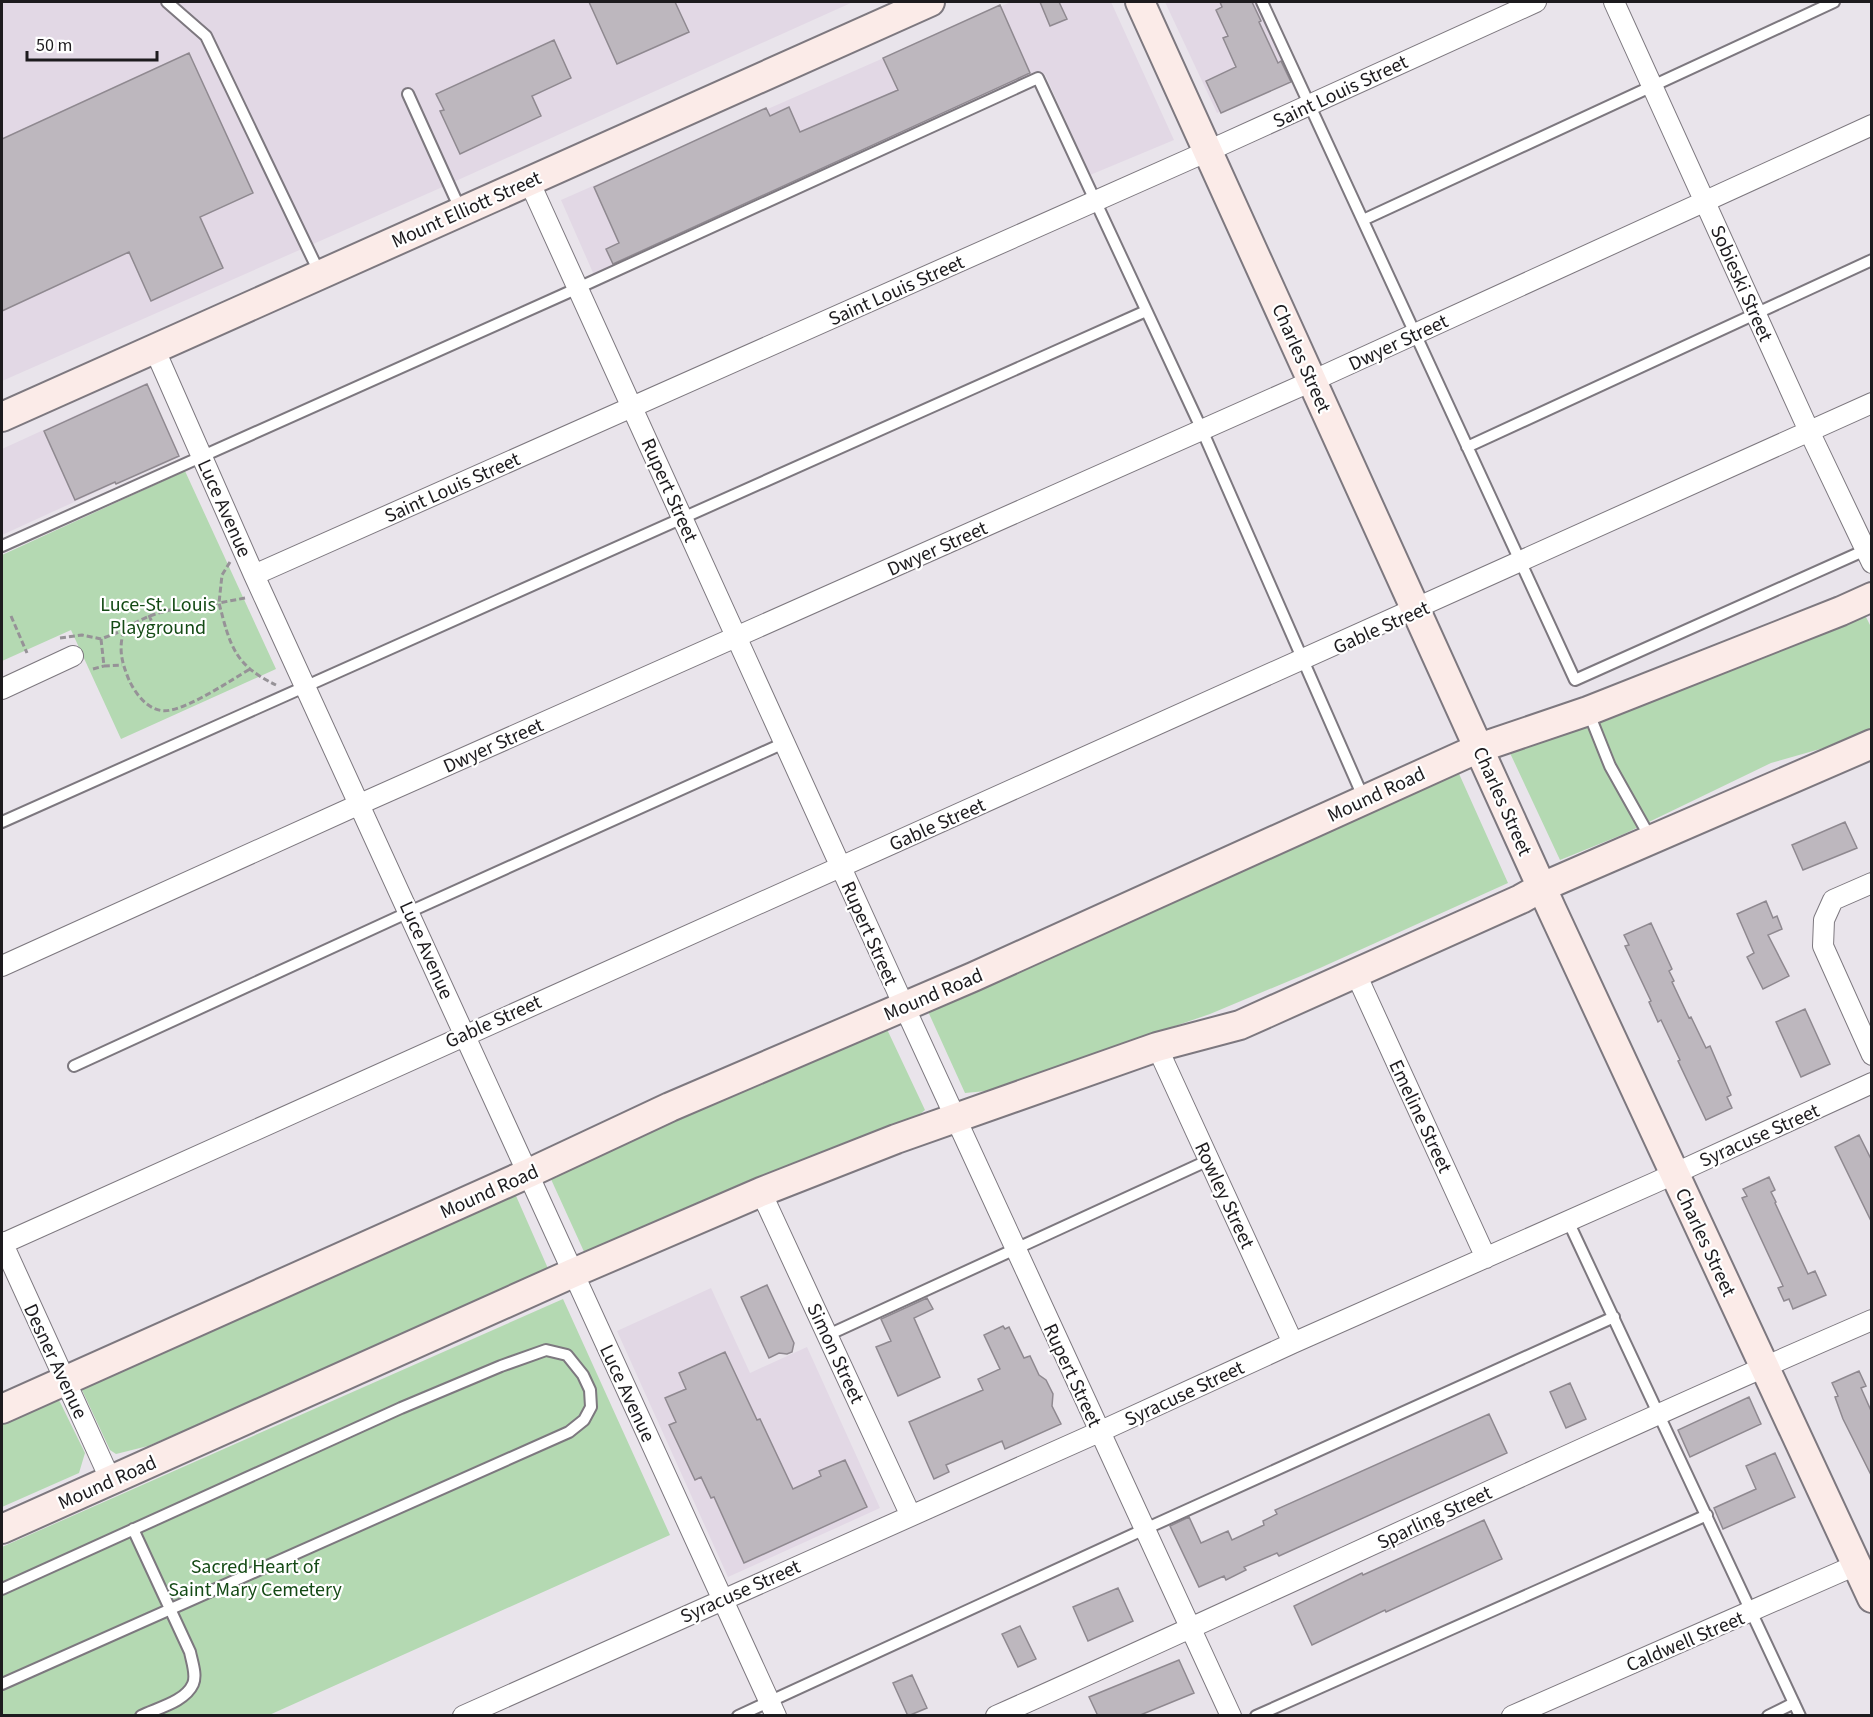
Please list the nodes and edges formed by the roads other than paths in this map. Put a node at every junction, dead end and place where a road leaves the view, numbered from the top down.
1 (167, 2) edge
2 (930, 2) edge
3 (1140, 2) edge
4 (1262, 2) edge
5 (1536, 2) edge
6 (1614, 2) edge
7 (1834, 2) edge
8 (1653, 86) junction
9 (408, 94) dead end
10 (1310, 105) junction
11 (1872, 125) edge
12 (1208, 152) junction
13 (529, 181) junction
14 (1096, 201) junction
15 (1705, 201) junction
16 (461, 211) junction
17 (1363, 220) junction
18 (1872, 260) edge
19 (320, 274) junction
20 (578, 288) junction
21 (1146, 311) junction
22 (1756, 313) junction
23 (1415, 334) junction
24 (154, 348) junction
25 (1312, 381) junction
26 (1872, 403) edge
27 (632, 407) junction
28 (2, 417) edge
29 (1202, 430) junction
30 (1809, 431) junction
31 (1467, 447) junction
32 (202, 457) junction
33 (682, 518) junction
34 (2, 546) edge
35 (1869, 553) edge
36 (1521, 563) junction
37 (254, 575) junction
38 (1872, 597) edge
39 (1417, 611) junction
40 (736, 637) junction
41 (73, 656) dead end
42 (1303, 661) junction
43 (307, 687) junction
44 (2, 689) edge
45 (1588, 711) junction
46 (784, 743) junction
47 (1872, 744) edge
48 (1479, 748) junction
49 (1365, 800) junction
50 (360, 804) junction
51 (2, 822) edge
52 (1651, 839) junction
53 (840, 867) junction
54 (1872, 884) edge
55 (1542, 887) junction
56 (409, 912) junction
57 (2, 966) edge
58 (1356, 974) junction
59 (904, 1006) junction
60 (465, 1034) junction
61 (1157, 1047) junction
62 (1872, 1055) edge
63 (74, 1066) dead end
64 (1872, 1083) edge
65 (955, 1119) junction
66 (1209, 1160) junction
67 (529, 1173) junction
68 (1674, 1173) junction
69 (761, 1192) junction
70 (1568, 1221) junction
71 (2, 1243) edge
72 (1015, 1248) junction
73 (1486, 1257) junction
74 (573, 1273) junction
75 (1614, 1317) junction
76 (1872, 1320) edge
77 (828, 1335) junction
78 (1293, 1342) junction
79 (1764, 1367) junction
80 (66, 1381) junction
81 (2, 1409) edge
82 (1659, 1414) junction
83 (1099, 1432) junction
84 (111, 1481) junction
85 (910, 1514) junction
86 (1707, 1515) junction
87 (2, 1529) edge
88 (133, 1529) junction
89 (1145, 1529) junction
90 (1856, 1565) junction
91 (2, 1589) edge
92 (1872, 1598) edge
93 (722, 1599) junction
94 (169, 1608) junction
95 (1752, 1611) junction
96 (1191, 1629) junction
97 (2, 1684) edge
98 (1794, 1703) junction
99 (773, 1709) edge
100 (141, 1716) edge
101 (462, 1716) edge
102 (738, 1716) edge
103 (996, 1716) edge
104 (1231, 1716) edge
105 (1256, 1716) edge
106 (1512, 1716) edge
107 (1767, 1716) edge
108 (1800, 1716) edge

1 - 19 lane
2 - 13 main road, Mount Elliott Street
3 - 12 main road, Charles Street
4 - 10 lane
5 - 10 street, Saint Louis Street
6 - 8 street, Sobieski Street
7 - 8 lane
8 - 15 street, Sobieski Street
8 - 17 lane
9 - 16 lane
10 - 12 street, Saint Louis Street
10 - 17 lane
11 - 15 street, Dwyer Street
12 - 14 street, Saint Louis Street
12 - 25 main road, Charles Street
13 - 16 main road, Mount Elliott Street
13 - 20 street, Rupert Street
14 - 20 lane
14 - 21 lane
14 - 27 street, Saint Louis Street
15 - 22 street, Sobieski Street
15 - 23 street, Dwyer Street
16 - 19 main road, Mount Elliott Street
17 - 23 lane
18 - 22 lane
19 - 24 main road, Mount Elliott Street
20 - 27 street, Rupert Street
20 - 32 lane
21 - 29 lane
21 - 33 lane
22 - 30 street, Sobieski Street
22 - 31 lane
23 - 25 street, Dwyer Street
23 - 31 lane
24 - 28 main road, Mount Elliott Street
24 - 32 street, Luce Avenue
25 - 29 street, Dwyer Street
25 - 39 main road, Charles Street
26 - 30 street, Gable Street
27 - 33 street, Rupert Street
27 - 37 street, Saint Louis Street
29 - 40 street, Dwyer Street
29 - 42 lane
30 - 35 street, Sobieski Street
30 - 36 street, Gable Street
31 - 36 lane
32 - 34 lane
32 - 37 street, Luce Avenue
33 - 40 street, Rupert Street
33 - 43 lane
35 - 36 lane
36 - 39 street, Gable Street
37 - 43 street, Luce Avenue
38 - 45 main road, Mound Road
39 - 42 street, Gable Street
39 - 48 main road, Charles Street
40 - 46 street, Rupert Street
40 - 50 street, Dwyer Street
41 - 44 street
42 - 49 lane
42 - 53 street, Gable Street
43 - 50 street, Luce Avenue
43 - 51 lane
45 - 48 main road, Mound Road
45 - 52 lane
46 - 53 street, Rupert Street
46 - 56 lane
47 - 52 main road, Mound Road
48 - 49 main road, Mound Road
48 - 55 main road, Charles Street
49 - 59 main road, Mound Road
50 - 56 street, Luce Avenue
50 - 57 street, Dwyer Street
52 - 55 main road, Mound Road
53 - 59 street, Rupert Street
53 - 60 street, Gable Street
54 - 62 street
55 - 58 main road, Mound Road
55 - 68 main road, Charles Street
56 - 60 street, Luce Avenue
56 - 63 lane
58 - 61 main road, Mound Road
58 - 73 street, Emeline Street
59 - 65 street, Rupert Street
59 - 67 main road, Mound Road
60 - 67 street, Luce Avenue
60 - 71 street, Gable Street
61 - 65 main road, Mound Road
61 - 66 street, Rowley Street
64 - 68 street, Syracuse Street
65 - 69 main road, Mound Road
65 - 72 street, Rupert Street
66 - 72 lane
66 - 78 street, Rowley Street
67 - 74 street, Luce Avenue
67 - 80 main road, Mound Road
68 - 70 street, Syracuse Street
68 - 79 main road, Charles Street
69 - 74 main road, Mound Road
69 - 77 street, Simon Street
70 - 73 street, Syracuse Street
70 - 75 lane
71 - 80 street, Desner Avenue
72 - 77 lane
72 - 83 street, Rupert Street
73 - 78 street, Syracuse Street
74 - 84 main road, Mound Road
74 - 93 street, Luce Avenue
75 - 82 lane
75 - 89 lane
76 - 79 street, Sparling Street
77 - 85 street, Simon Street
78 - 83 street, Syracuse Street
79 - 82 street, Sparling Street
79 - 90 main road, Charles Street
80 - 81 main road, Mound Road
80 - 84 street, Desner Avenue
82 - 86 lane
82 - 96 street, Sparling Street
83 - 85 street, Syracuse Street
83 - 89 street, Rupert Street
84 - 87 main road, Mound Road
85 - 93 street, Syracuse Street
86 - 95 lane
86 - 105 lane
88 - 91 lane
88 - 94 lane
88 - 94 lane
89 - 96 street, Rupert Street
89 - 99 lane
90 - 92 main road, Charles Street
90 - 95 street, Caldwell Street
93 - 99 street, Luce Avenue
93 - 101 street, Syracuse Street
94 - 97 lane
94 - 100 lane
95 - 98 lane
95 - 106 street, Caldwell Street
96 - 103 street, Sparling Street
96 - 104 street, Rupert Street
98 - 107 lane
98 - 108 lane
99 - 102 lane

